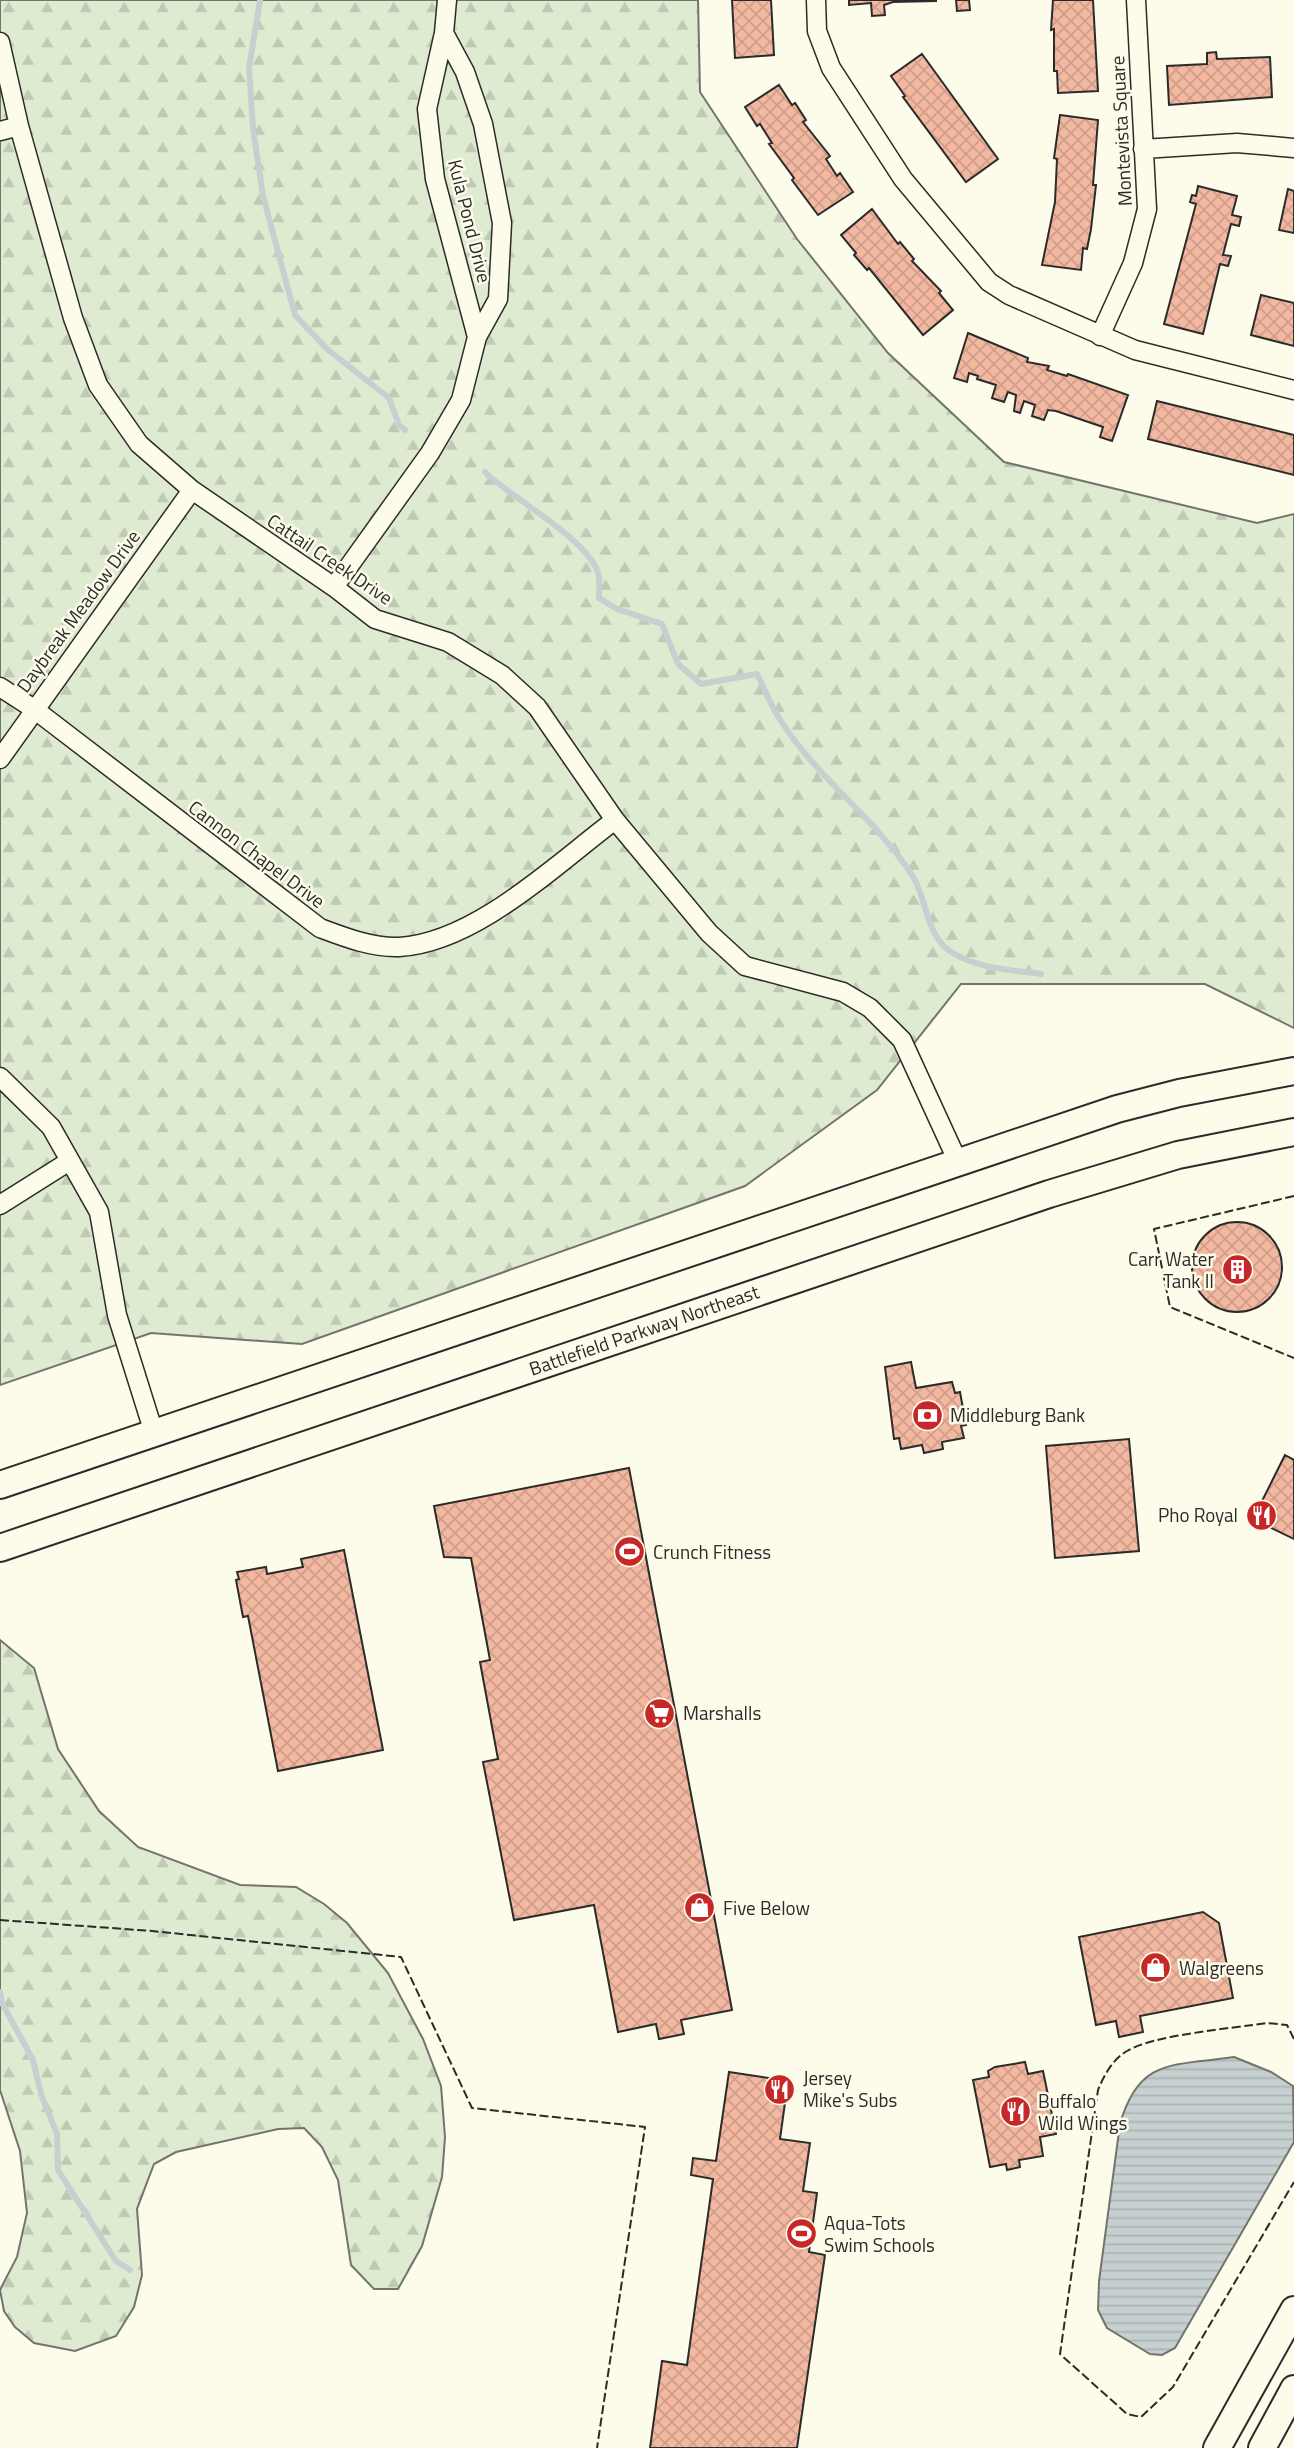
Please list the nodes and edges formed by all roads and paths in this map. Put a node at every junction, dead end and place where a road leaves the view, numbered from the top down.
1 (447, 0) edge
2 (816, 0) edge
3 (1136, 0) edge
4 (444, 33) junction
5 (0, 42) edge
6 (19, 126) junction
7 (0, 131) edge
8 (1294, 148) edge
9 (1143, 149) junction
10 (1100, 336) junction
11 (477, 337) junction
12 (1294, 390) edge
13 (192, 490) junction
14 (334, 587) junction
15 (0, 687) edge
16 (33, 709) junction
17 (0, 758) edge
18 (615, 820) junction
19 (1294, 1071) edge
20 (0, 1077) edge
21 (1294, 1132) edge
22 (68, 1161) junction
23 (958, 1162) junction
24 (0, 1205) edge
25 (154, 1433) junction
26 (0, 1485) edge
27 (0, 1548) edge
28 (1294, 2310) edge
29 (1294, 2389) edge
30 (1217, 2448) edge
31 (1262, 2448) edge

1 - 4 street, Kula Pond Drive
2 - 10 street
3 - 9 street, Montevista Square
4 - 11 street, Kula Pond Drive
4 - 11 street, Kula Pond Drive
5 - 6 street, Cattail Creek Drive
6 - 7 street
6 - 13 street, Cattail Creek Drive
8 - 9 street
9 - 10 street, Montevista Square
10 - 12 street
11 - 14 street, Kula Pond Drive
13 - 14 street, Cattail Creek Drive
13 - 16 street, Daybreak Meadow Drive
14 - 18 street, Cattail Creek Drive
15 - 16 street, Cannon Chapel Drive
16 - 17 street, Daybreak Meadow Drive
16 - 18 street, Cannon Chapel Drive
18 - 23 street, Cattail Creek Drive
19 - 23 main road
20 - 22 street
21 - 27 main road, Battlefield Parkway Northeast
22 - 24 street
22 - 25 street
23 - 25 main road
25 - 26 main road
28 - 30 main road
29 - 31 main road

